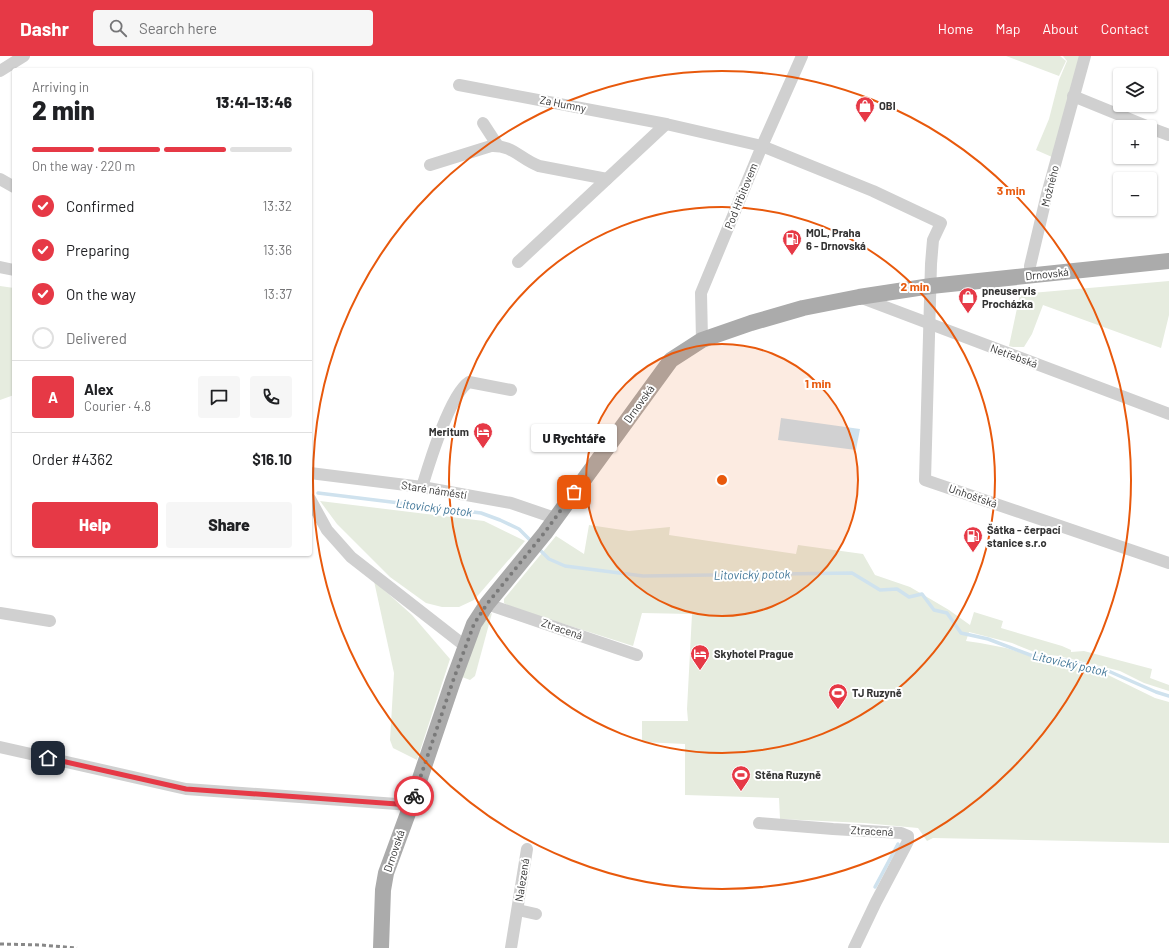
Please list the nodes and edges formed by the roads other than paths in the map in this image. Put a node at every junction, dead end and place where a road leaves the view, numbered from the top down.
1 (24, 56) edge
2 (802, 56) edge
3 (1085, 56) edge
4 (0, 71) edge
5 (459, 85) dead end
6 (1073, 96) junction
7 (1132, 120) edge
8 (483, 123) dead end
9 (666, 124) junction
10 (1157, 130) edge
11 (1169, 135) edge
12 (498, 146) junction
13 (762, 146) junction
14 (430, 165) dead end
15 (0, 179) edge
16 (607, 179) junction
17 (12, 186) edge
18 (518, 262) dead end
19 (1169, 262) edge
20 (0, 267) edge
21 (12, 270) edge
22 (1030, 275) junction
23 (931, 286) junction
24 (859, 297) junction
25 (930, 324) junction
26 (702, 340) junction
27 (511, 390) dead end
28 (1169, 414) edge
29 (312, 473) edge
30 (422, 488) junction
31 (312, 503) edge
32 (556, 518) junction
33 (1169, 563) edge
34 (487, 604) junction
35 (0, 613) edge
36 (50, 621) dead end
37 (465, 646) junction
38 (637, 655) dead end
39 (0, 747) edge
40 (411, 805) junction
41 (759, 823) dead end
42 (527, 849) dead end
43 (518, 910) junction
44 (536, 914) dead end
45 (381, 948) edge
46 (512, 948) edge
47 (854, 948) edge

1 - 4 street
2 - 13 street, Pod Hřbitovem
3 - 6 street, Možného
5 - 9 street, Za Humny
6 - 7 street
6 - 22 street, Možného
8 - 12 street
9 - 13 street, Za Humny
9 - 16 street
10 - 11 street
12 - 14 street
12 - 16 street
13 - 23 street, Za Humny
13 - 26 street, Pod Hřbitovem
15 - 17 street
16 - 18 street
19 - 22 main road, Drnovská
20 - 21 street
22 - 23 main road, Drnovská
23 - 24 main road, Drnovská
23 - 25 street
24 - 25 street, Netřebská
24 - 26 main road, Drnovská
25 - 28 street, Netřebská
25 - 33 street, Unhošťská
26 - 32 main road, Drnovská
27 - 30 street
29 - 30 street, Staré náměstí
30 - 32 street, Staré náměstí
31 - 37 street
32 - 34 main road, Drnovská
34 - 37 main road, Drnovská
34 - 38 street, Ztracená
35 - 36 street
37 - 40 main road, Drnovská
39 - 40 street
40 - 45 main road, Drnovská
41 - 47 street, Ztracená
42 - 43 street, Nalezená
43 - 44 street, Nalezená
43 - 46 street, Nalezená

